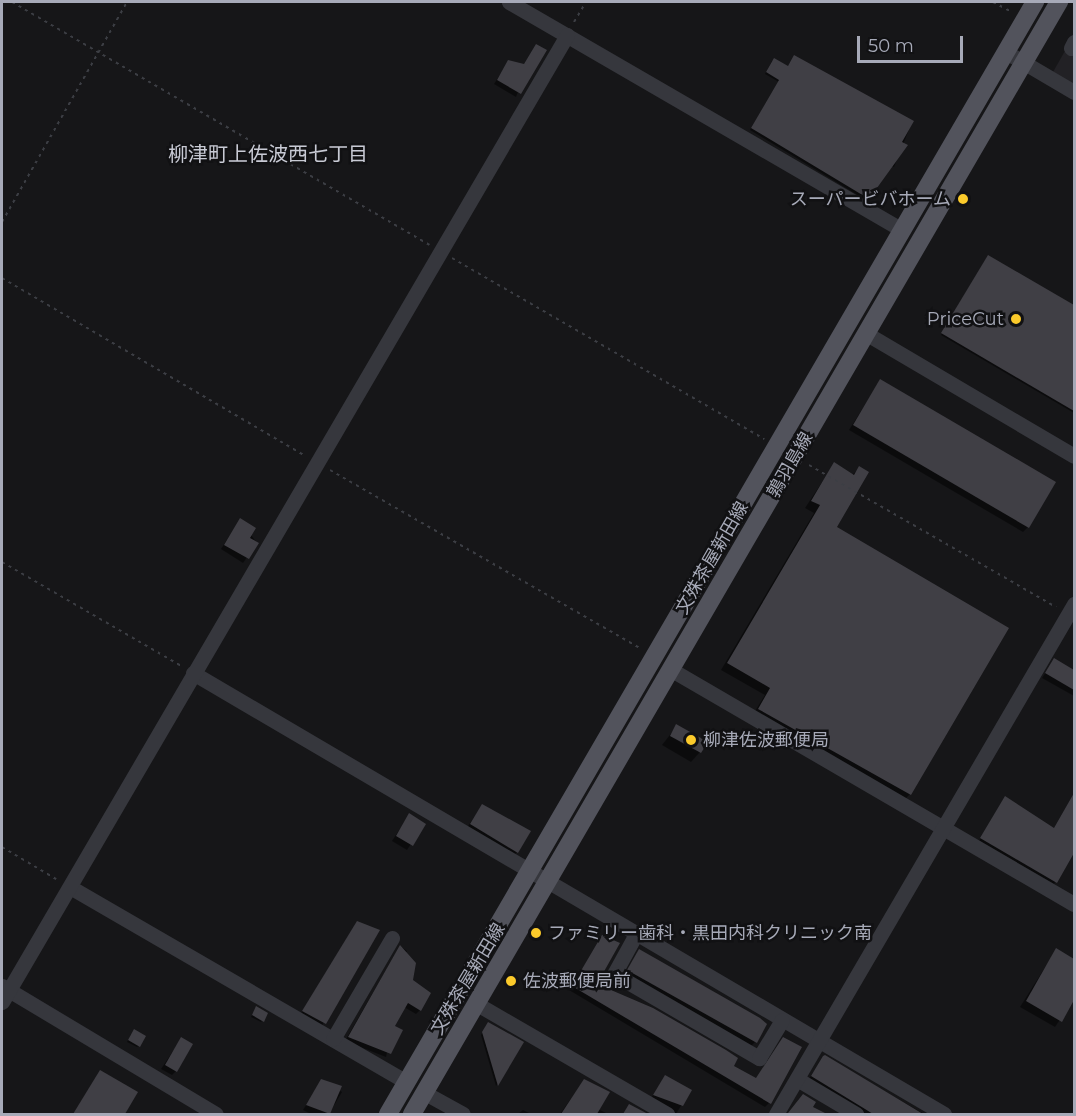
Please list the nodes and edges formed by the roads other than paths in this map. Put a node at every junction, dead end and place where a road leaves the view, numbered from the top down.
1 (509, 2) edge
2 (1035, 2) edge
3 (1059, 2) edge
4 (567, 35) junction
5 (1006, 52) junction
6 (1024, 63) junction
7 (1074, 92) edge
8 (903, 230) junction
9 (867, 334) junction
10 (1074, 456) edge
11 (1074, 604) edge
12 (1070, 620) edge
13 (670, 669) junction
14 (192, 673) junction
15 (941, 826) junction
16 (531, 873) junction
17 (548, 883) junction
18 (70, 887) junction
19 (1074, 904) edge
20 (636, 934) junction
21 (392, 938) dead end
22 (4, 993) edge
23 (477, 1004) junction
24 (782, 1020) junction
25 (333, 1039) junction
26 (819, 1042) junction
27 (797, 1079) junction
28 (406, 1082) junction
29 (425, 1093) junction
30 (216, 1114) edge
31 (388, 1114) edge
32 (412, 1114) edge
33 (463, 1114) edge
34 (667, 1114) edge
35 (776, 1114) edge
36 (856, 1114) edge
37 (945, 1114) edge

1 - 4 street
2 - 5 main road, 文殊茶屋新田線
3 - 6 main road, 鶉羽島線
4 - 8 street
4 - 14 street
5 - 6 street
5 - 8 main road, 文殊茶屋新田線
6 - 7 street
6 - 9 main road, 鶉羽島線
8 - 16 main road, 文殊茶屋新田線
9 - 10 street
9 - 13 main road, 鶉羽島線
11 - 12 street
12 - 15 street
13 - 15 street
13 - 17 main road, 鶉羽島線
14 - 16 street
14 - 18 street
15 - 19 street
15 - 26 street
16 - 17 street
16 - 28 main road, 文殊茶屋新田線
17 - 20 street
17 - 23 main road, 鶉羽島線
18 - 22 street
18 - 25 street
20 - 24 street
20 - 24 street
21 - 25 street
22 - 30 street
23 - 29 main road, 鶉羽島線
23 - 34 street
24 - 26 street
25 - 28 street
26 - 27 street
26 - 37 street
27 - 35 street
27 - 36 street
28 - 31 main road, 文殊茶屋新田線
29 - 32 main road, 鶉羽島線
29 - 33 street

